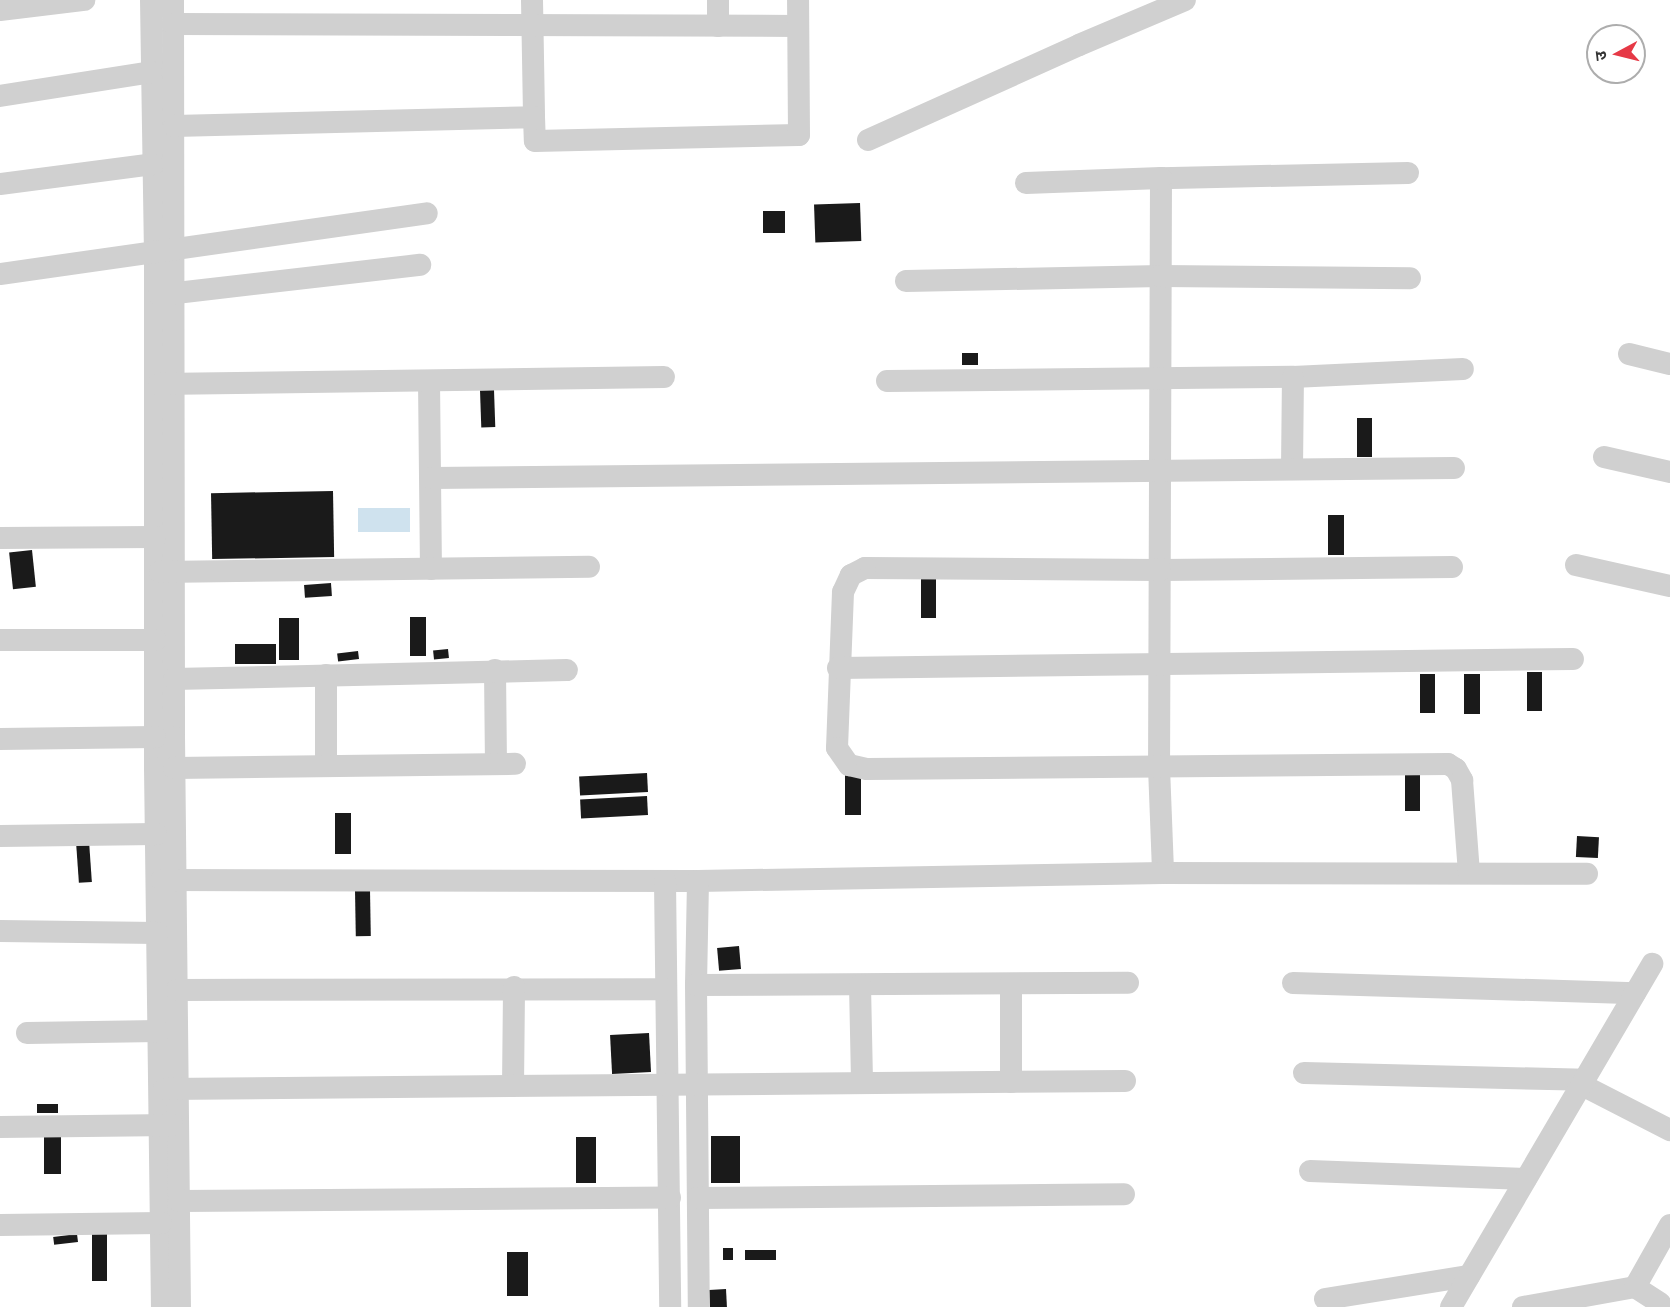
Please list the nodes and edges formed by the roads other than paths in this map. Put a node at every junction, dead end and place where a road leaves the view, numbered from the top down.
1 (10, 0) edge
2 (84, 0) edge
3 (151, 0) edge
4 (173, 0) edge
5 (532, 0) edge
6 (718, 0) edge
7 (798, 0) edge
8 (1185, 0) edge
9 (38, 6) junction
10 (0, 10) edge
11 (173, 24) junction
12 (718, 26) junction
13 (798, 26) junction
14 (533, 27) junction
15 (151, 72) junction
16 (0, 96) edge
17 (534, 117) junction
18 (174, 126) junction
19 (868, 140) dead end
20 (153, 165) junction
21 (1408, 172) dead end
22 (1161, 178) junction
23 (1026, 183) dead end
24 (0, 184) edge
25 (427, 213) dead end
26 (164, 250) junction
27 (420, 265) dead end
28 (0, 274) edge
29 (1161, 276) junction
30 (1410, 278) dead end
31 (906, 281) dead end
32 (165, 295) junction
33 (1629, 354) dead end
34 (1670, 364) edge
35 (1463, 369) dead end
36 (664, 377) dead end
37 (1161, 377) junction
38 (1293, 377) junction
39 (429, 381) junction
40 (887, 381) dead end
41 (164, 384) junction
42 (1604, 457) dead end
43 (1454, 468) dead end
44 (1292, 469) junction
45 (1160, 470) junction
46 (1670, 472) edge
47 (432, 478) junction
48 (155, 537) junction
49 (0, 538) edge
50 (1576, 565) dead end
51 (589, 567) dead end
52 (1452, 567) dead end
53 (431, 569) junction
54 (1160, 570) junction
55 (165, 572) junction
56 (1670, 586) edge
57 (0, 640) edge
58 (155, 640) junction
59 (1573, 659) dead end
60 (1160, 664) junction
61 (838, 668) junction
62 (495, 670) junction
63 (567, 670) dead end
64 (326, 675) junction
65 (174, 679) junction
66 (155, 737) junction
67 (0, 739) edge
68 (326, 766) junction
69 (1159, 767) junction
70 (174, 768) junction
71 (156, 834) junction
72 (0, 836) edge
73 (1163, 873) junction
74 (1469, 873) junction
75 (1587, 874) dead end
76 (166, 880) junction
77 (665, 881) junction
78 (698, 881) junction
79 (0, 931) edge
80 (157, 933) junction
81 (1652, 964) dead end
82 (1128, 983) dead end
83 (1293, 983) dead end
84 (1011, 984) junction
85 (696, 985) junction
86 (860, 985) junction
87 (514, 987) junction
88 (666, 989) junction
89 (177, 990) junction
90 (1635, 993) junction
91 (159, 1031) junction
92 (27, 1033) dead end
93 (1304, 1073) dead end
94 (1125, 1081) dead end
95 (1011, 1082) junction
96 (1584, 1082) junction
97 (862, 1083) junction
98 (670, 1084) junction
99 (513, 1086) junction
100 (699, 1086) junction
101 (169, 1089) junction
102 (169, 1125) junction
103 (0, 1127) edge
104 (1670, 1130) edge
105 (1310, 1172) dead end
106 (1526, 1179) junction
107 (1124, 1194) dead end
108 (670, 1198) junction
109 (698, 1198) junction
110 (179, 1201) junction
111 (161, 1223) junction
112 (0, 1225) edge
113 (1670, 1226) edge
114 (1469, 1276) junction
115 (1635, 1287) junction
116 (1662, 1298) edge
117 (1325, 1299) dead end
118 (162, 1307) edge
119 (180, 1307) edge
120 (670, 1307) edge
121 (699, 1307) edge
122 (1450, 1307) edge
123 (1523, 1307) edge

1 - 9 street
2 - 9 street
3 - 15 street
4 - 11 street
5 - 14 street
6 - 12 street
7 - 13 street
8 - 19 street
9 - 10 street
11 - 14 street
11 - 18 street
12 - 13 street
12 - 14 street
13 - 17 street
14 - 17 street
15 - 16 street
15 - 20 street
17 - 18 street
18 - 26 street
20 - 24 street
20 - 26 street
21 - 22 street
22 - 23 street
22 - 29 street
25 - 26 street
26 - 28 street
26 - 32 street
27 - 32 street
29 - 30 street
29 - 31 street
29 - 37 street
32 - 41 street
33 - 34 street
35 - 38 street
36 - 39 street
37 - 38 street
37 - 40 street
37 - 45 street
38 - 44 street
39 - 41 street
39 - 47 street
41 - 48 street
41 - 55 street
42 - 46 street
43 - 44 street
44 - 45 street
45 - 47 street
45 - 54 street
47 - 53 street
48 - 49 street
48 - 55 street
50 - 56 street
51 - 53 street
52 - 54 street
53 - 55 street
54 - 60 street
54 - 61 street
55 - 58 street
55 - 65 street
57 - 58 street
58 - 66 street
59 - 60 street
60 - 61 street
60 - 69 street
61 - 69 street
62 - 63 street
62 - 64 street
62 - 68 street
64 - 65 street
64 - 68 street
65 - 70 street
66 - 67 street
66 - 71 street
68 - 70 street
69 - 73 street
69 - 74 street
70 - 76 street
71 - 72 street
71 - 76 street
73 - 74 street
73 - 78 street
74 - 75 street
76 - 77 street
76 - 80 street
76 - 89 street
77 - 78 street
77 - 88 street
78 - 85 street
79 - 80 street
80 - 91 street
81 - 90 street
82 - 84 street
83 - 90 street
84 - 86 street
84 - 95 street
85 - 86 street
85 - 100 street
86 - 97 street
87 - 88 street
87 - 89 street
87 - 99 street
88 - 98 street
89 - 101 street
90 - 96 street
91 - 92 street
91 - 101 street
93 - 96 street
94 - 95 street
95 - 97 street
96 - 104 street
96 - 106 street
97 - 100 street
98 - 99 street
98 - 100 street
98 - 108 street
99 - 101 street
100 - 109 street
101 - 102 street
102 - 103 street
102 - 110 street
102 - 111 street
105 - 106 street
106 - 114 street
107 - 109 street
108 - 110 street
108 - 120 street
109 - 121 street
110 - 119 street
111 - 112 street
111 - 118 street
113 - 115 street
114 - 117 street
114 - 122 street
115 - 116 street
115 - 123 street

